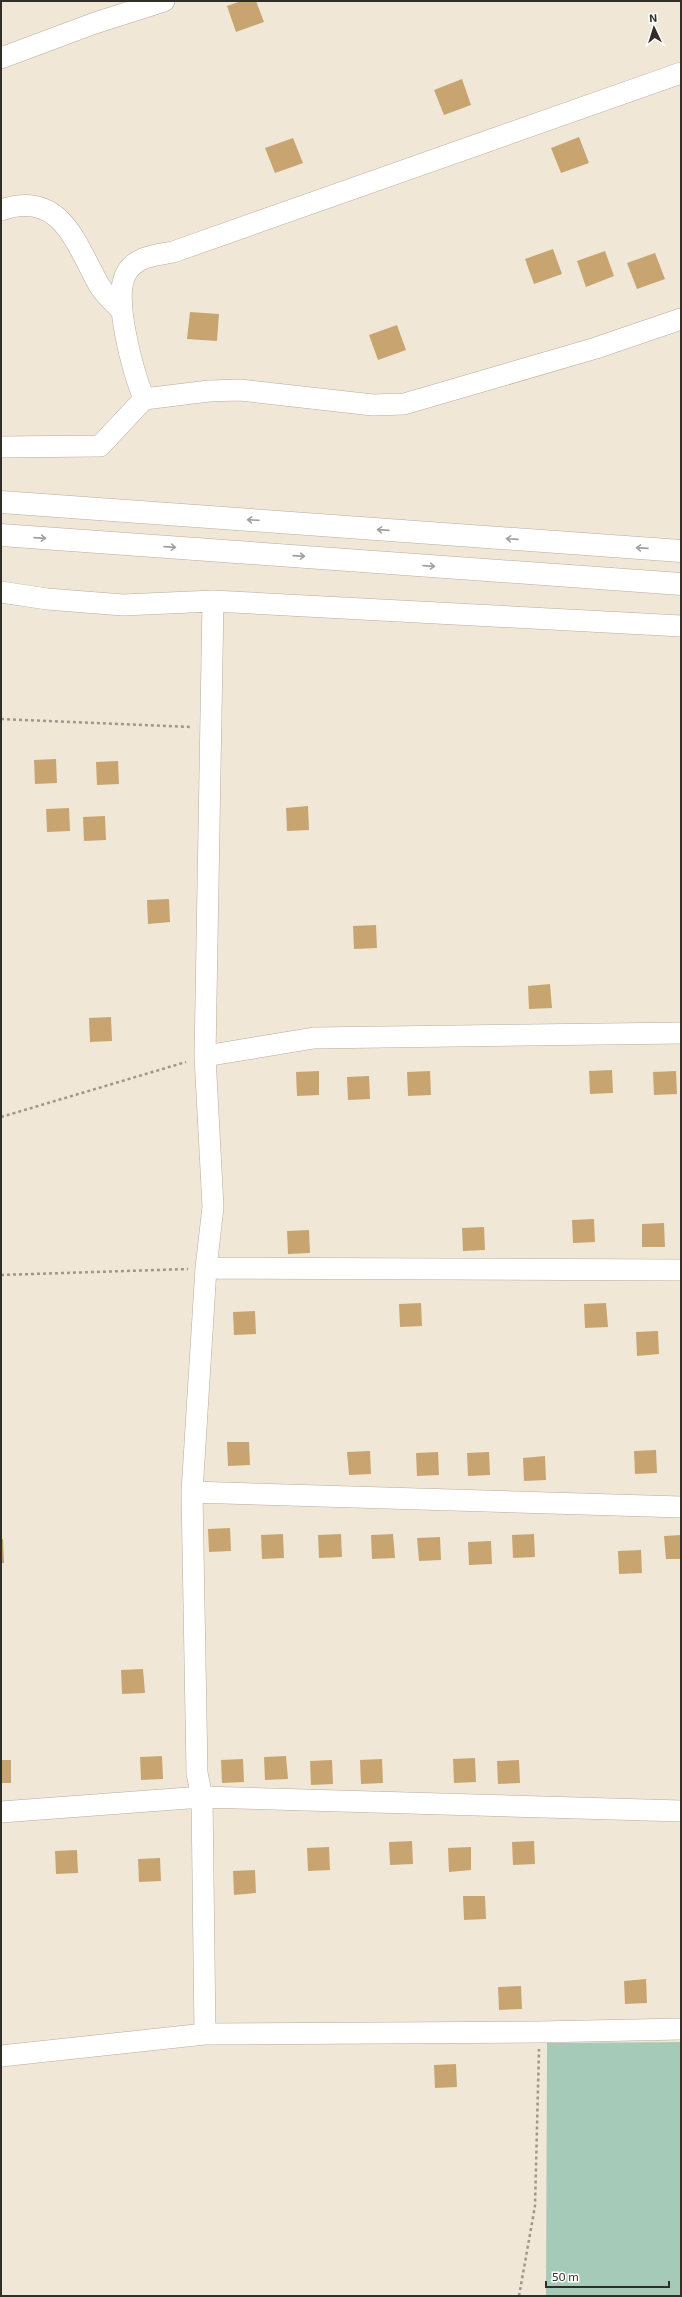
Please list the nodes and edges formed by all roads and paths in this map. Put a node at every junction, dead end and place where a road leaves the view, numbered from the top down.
1 (164, 1) edge
2 (1, 58) edge
3 (681, 73) edge
4 (1, 210) edge
5 (121, 310) junction
6 (681, 319) edge
7 (144, 399) junction
8 (1, 447) edge
9 (1, 502) edge
10 (1, 535) edge
11 (681, 551) edge
12 (681, 584) edge
13 (1, 592) edge
14 (213, 601) junction
15 (681, 626) edge
16 (1, 719) edge
17 (212, 727) junction
18 (681, 1033) edge
19 (205, 1056) junction
20 (1, 1117) edge
21 (206, 1268) junction
22 (681, 1270) edge
23 (1, 1275) edge
24 (192, 1492) junction
25 (681, 1506) edge
26 (202, 1797) junction
27 (681, 1811) edge
28 (1, 1812) edge
29 (681, 2029) edge
30 (540, 2032) junction
31 (205, 2034) junction
32 (1, 2056) edge
33 (519, 2296) edge

1 - 2 street
3 - 5 street
4 - 5 street
5 - 7 street
6 - 7 street
7 - 8 street
11 -> 9 highway
10 -> 12 highway
13 - 14 street
14 - 15 street
14 - 17 street
16 - 17 path
17 - 19 street
18 - 19 street
19 - 20 path
19 - 21 street
21 - 22 street
21 - 23 path
21 - 24 street
24 - 25 street
24 - 26 street
26 - 27 street
26 - 28 street
26 - 31 street
29 - 30 street
30 - 31 street
30 - 33 path
31 - 32 street

